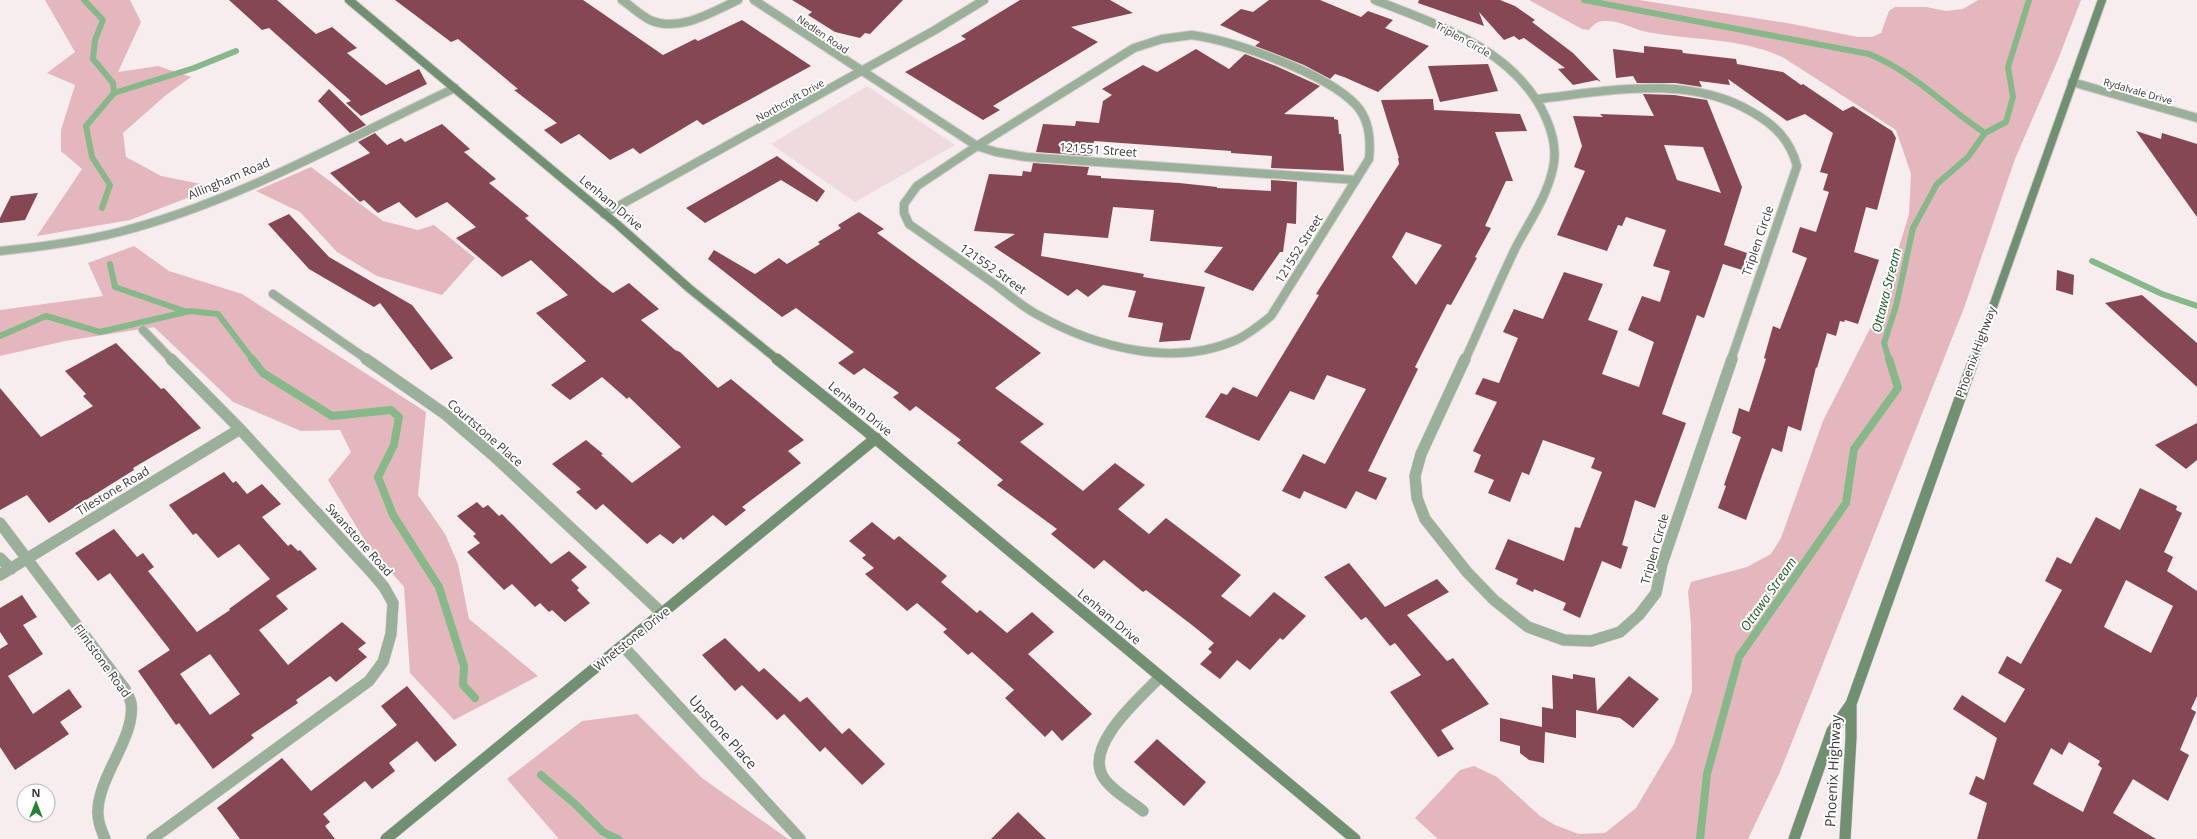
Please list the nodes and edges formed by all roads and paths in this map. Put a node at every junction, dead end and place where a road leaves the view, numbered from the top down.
1 (349, 0) edge
2 (622, 0) edge
3 (738, 0) edge
4 (754, 0) edge
5 (984, 0) edge
6 (1375, 0) edge
7 (2102, 0) edge
8 (862, 72) junction
9 (2072, 82) junction
10 (455, 88) junction
11 (1538, 99) junction
12 (2197, 118) edge
13 (977, 146) junction
14 (1356, 180) junction
15 (604, 214) junction
16 (0, 251) edge
17 (273, 294) dead end
18 (143, 330) dead end
19 (240, 429) junction
20 (876, 438) junction
21 (0, 523) edge
22 (0, 558) edge
23 (27, 560) junction
24 (11, 569) junction
25 (0, 575) edge
26 (663, 614) junction
27 (623, 646) junction
28 (1160, 676) junction
29 (1850, 704) junction
30 (1143, 811) dead end
31 (105, 839) edge
32 (152, 839) edge
33 (386, 839) edge
34 (800, 839) edge
35 (1355, 839) edge
36 (1794, 839) edge
37 (1845, 839) edge

1 - 10 street, Lenham Drive
2 - 3 street
4 - 8 street, Nedlen Road
5 - 8 street, Northcroft Drive
6 - 11 street, Triplen Circle
7 - 9 street, Phoenix Highway
8 - 13 street, 121551 Street
8 - 15 street, Northcroft Drive
9 - 12 street, Rydalvale Drive
9 - 29 street, Phoenix Highway
10 - 15 street, Lenham Drive
10 - 16 street, Allingham Road
11 - 11 street, Triplen Circle
13 - 14 street, 121551 Street
13 - 14 street, 121552 Street
13 - 14 street, 121552 Street
15 - 20 street, Lenham Drive
17 - 26 street, Courtstone Place
18 - 19 street, Swanstone Road
19 - 23 street, Tilestone Road
19 - 32 street, Swanstone Road
20 - 26 street, Whetstone Drive
20 - 28 street, Lenham Drive
21 - 23 street, Flintstone Road
22 - 24 street
23 - 24 street, Tilestone Road
23 - 31 street, Flintstone Road
24 - 25 street, Tilestone Road
26 - 27 street, Whetstone Drive
27 - 33 street, Whetstone Drive
27 - 34 street, Upstone Place
28 - 30 street
28 - 35 street, Lenham Drive
29 - 36 street, Phoenix Highway
29 - 37 street, Phoenix Highway

